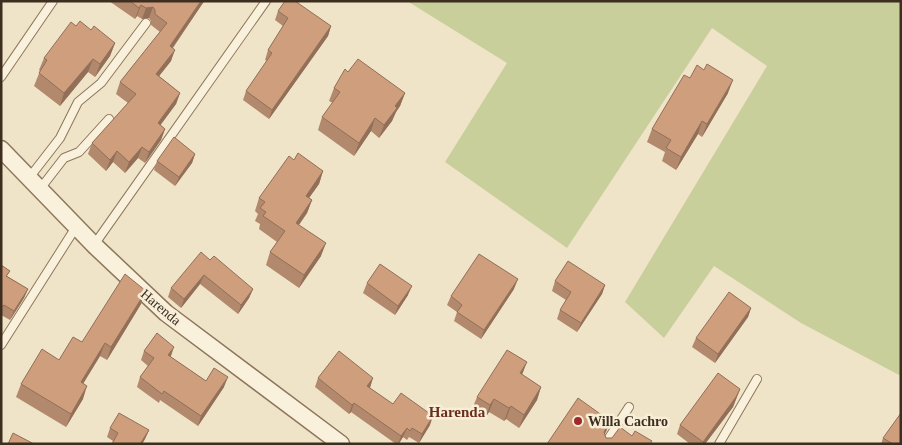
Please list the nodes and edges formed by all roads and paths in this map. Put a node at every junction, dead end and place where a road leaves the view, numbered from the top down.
1 (54, 1) edge
2 (266, 1) edge
3 (146, 23) dead end
4 (1, 76) edge
5 (109, 119) dead end
6 (1, 149) edge
7 (34, 184) junction
8 (76, 227) junction
9 (94, 245) junction
10 (1, 345) edge
11 (757, 379) dead end
12 (629, 406) dead end
13 (341, 444) edge
14 (605, 444) edge
15 (719, 444) edge

1 - 4 lane
2 - 9 lane
3 - 7 lane
5 - 7 lane
6 - 7 street, Harenda
7 - 8 street, Harenda
8 - 9 street, Harenda
8 - 10 lane
9 - 13 street, Harenda
11 - 15 lane
12 - 14 lane

